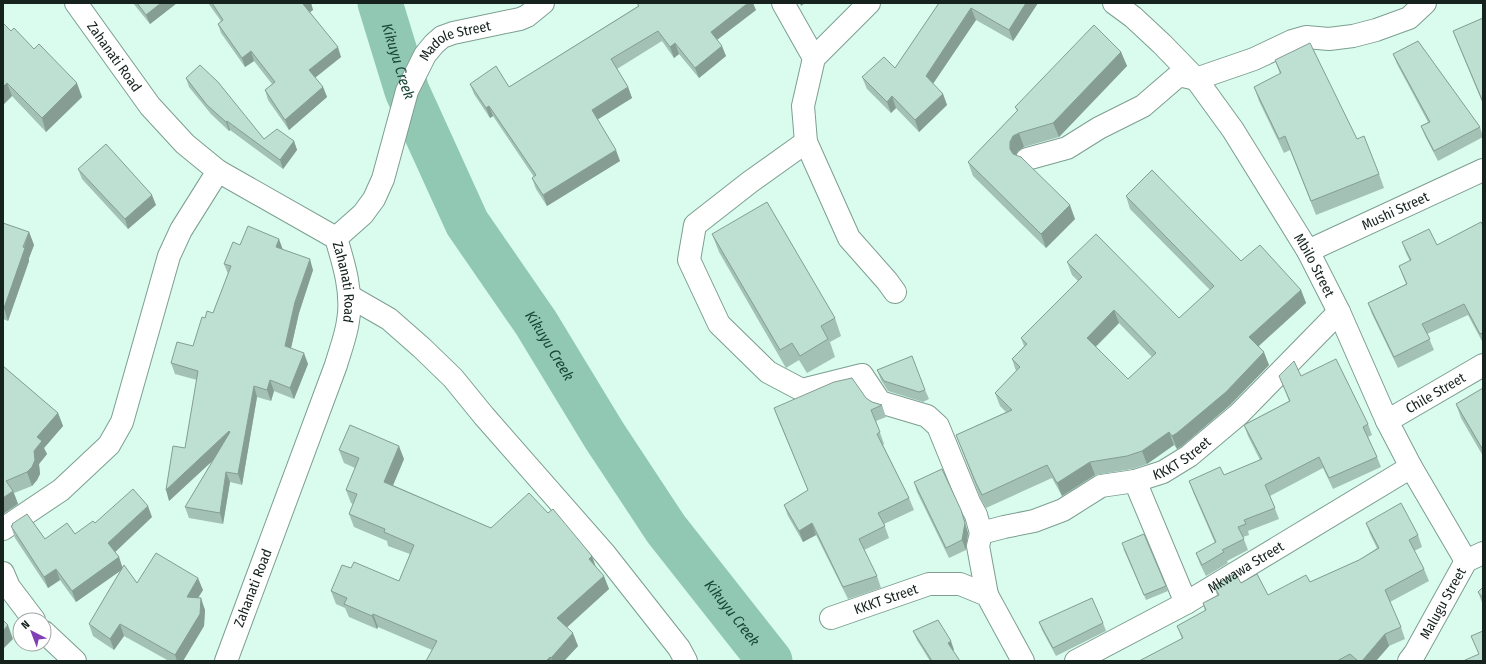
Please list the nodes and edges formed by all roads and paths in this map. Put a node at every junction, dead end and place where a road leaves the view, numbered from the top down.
1 (76, 3) edge
2 (544, 3) edge
3 (783, 3) edge
4 (869, 3) edge
5 (1424, 3) edge
6 (1123, 6) edge
7 (814, 58) junction
8 (1196, 79) junction
9 (806, 142) junction
10 (1027, 160) dead end
11 (1483, 170) edge
12 (218, 171) junction
13 (336, 238) junction
14 (1308, 251) junction
15 (895, 292) dead end
16 (349, 296) junction
17 (1339, 312) junction
18 (1483, 365) edge
19 (1387, 421) junction
20 (1411, 468) junction
21 (1135, 481) junction
22 (3, 529) edge
23 (981, 533) junction
24 (1475, 557) edge
25 (3, 573) edge
26 (987, 595) junction
27 (1186, 603) junction
28 (28, 612) edge
29 (831, 618) dead end
30 (52, 640) edge
31 (74, 661) edge
32 (226, 661) edge
33 (686, 661) edge
34 (1023, 661) edge
35 (1076, 661) edge
36 (1409, 661) edge

1 - 12 street, Zahanati Road
2 - 13 street, Madole Street
3 - 7 street
4 - 7 street
5 - 8 street
6 - 8 street, Mbilo Street
7 - 9 street
8 - 10 street
8 - 14 street, Mbilo Street
9 - 15 street
9 - 23 street
11 - 14 street, Mushi Street
12 - 13 street, Zahanati Road
12 - 22 street
13 - 16 street, Zahanati Road
14 - 17 street, Mbilo Street
16 - 32 street, Zahanati Road
16 - 33 street
17 - 19 street, Mbilo Street
17 - 21 street, KKKT Street
18 - 19 street, Chile Street
19 - 20 street, Mbilo Street
20 - 24 street, Mbilo Street
20 - 27 street, Mkwawa Street
21 - 23 street, KKKT Street
21 - 27 street
23 - 26 street
24 - 36 street, Malugu Street
25 - 28 street
26 - 29 street, KKKT Street
26 - 34 street
27 - 35 street, Mkwawa Street
30 - 31 street

